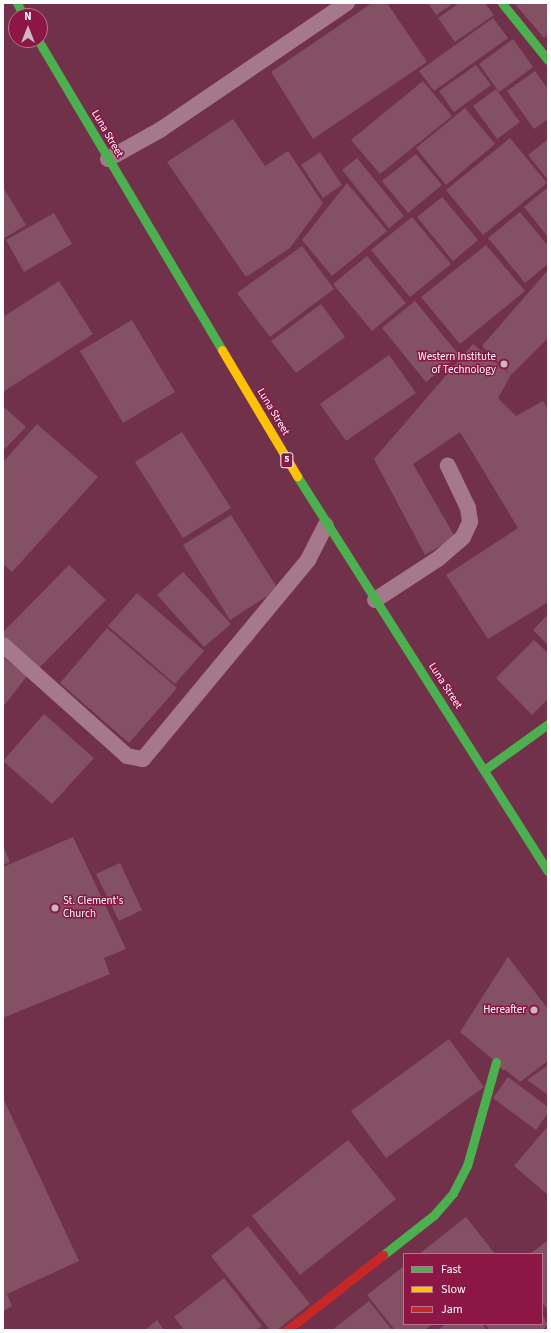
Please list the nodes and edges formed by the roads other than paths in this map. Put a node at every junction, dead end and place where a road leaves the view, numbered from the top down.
1 (347, 3) edge
2 (502, 3) edge
3 (43, 48) edge
4 (548, 60) edge
5 (108, 159) junction
6 (448, 466) dead end
7 (326, 525) junction
8 (374, 600) junction
9 (3, 645) edge
10 (548, 724) edge
11 (484, 770) junction
12 (548, 872) edge
13 (496, 1062) tunnel mouth
14 (287, 1330) edge

1 - 5 lane
2 - 4 main road
3 - 5 main road, Luna Street / 5
5 - 7 main road, Luna Street / 5
6 - 8 lane
7 - 8 main road, Luna Street / 5
7 - 9 lane
8 - 11 main road, Luna Street / 5
10 - 11 main road
11 - 12 main road, Luna Street / 5
13 - 14 main road

